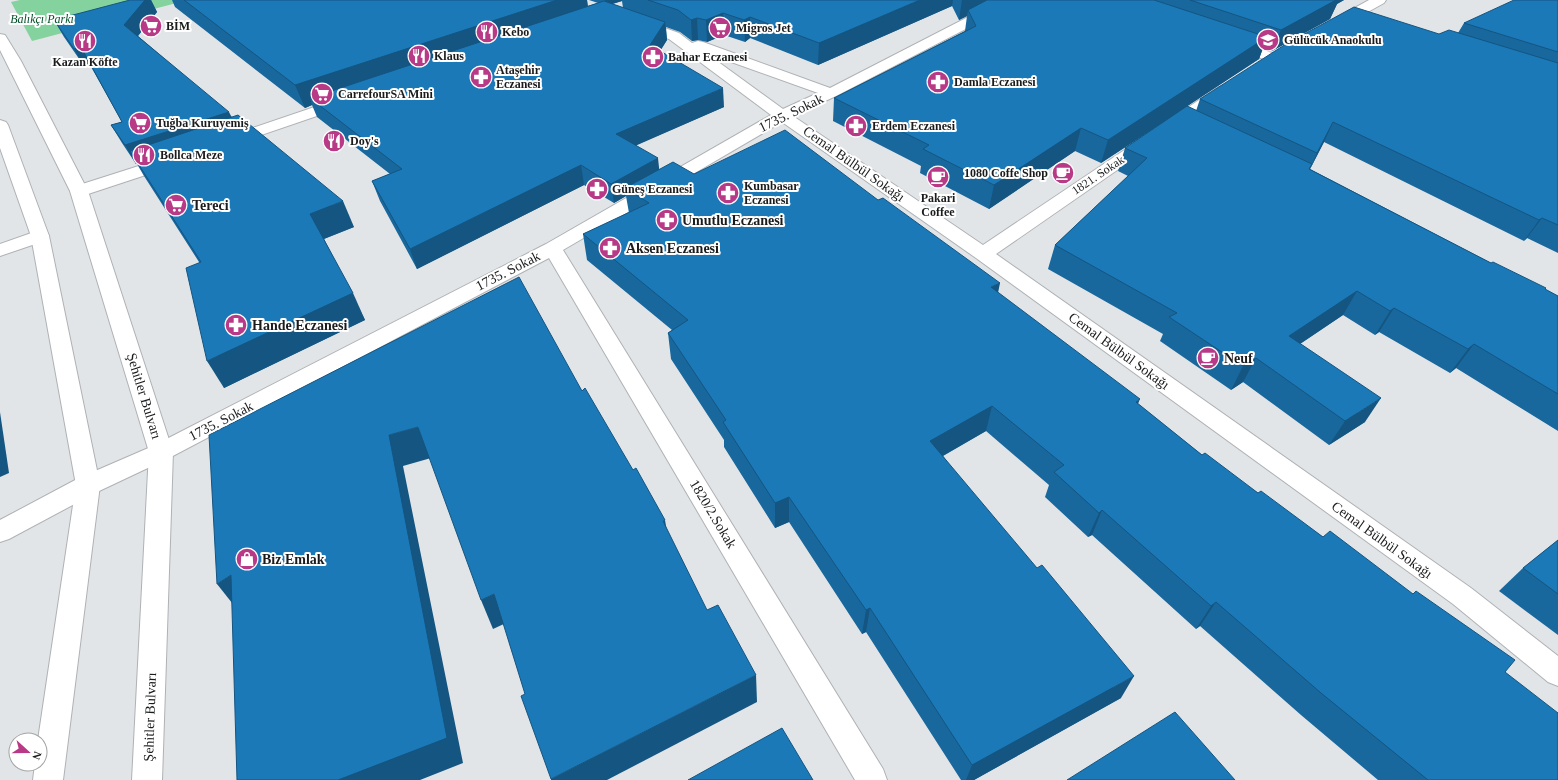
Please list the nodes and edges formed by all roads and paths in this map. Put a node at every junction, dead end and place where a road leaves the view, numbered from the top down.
1 (1010, 0) edge
2 (1379, 0) edge
3 (1353, 15) junction
4 (619, 17) edge
5 (1368, 20) edge
6 (1320, 33) edge
7 (674, 36) junction
8 (0, 38) edge
9 (1222, 40) edge
10 (1254, 70) edge
11 (1235, 83) edge
12 (831, 93) junction
13 (358, 97) edge
14 (782, 115) junction
15 (1178, 120) junction
16 (1, 129) edge
17 (1200, 130) edge
18 (215, 145) edge
19 (185, 156) edge
20 (79, 191) junction
21 (40, 236) junction
22 (553, 248) junction
23 (0, 250) edge
24 (983, 254) junction
25 (161, 452) junction
26 (88, 485) junction
27 (0, 532) edge
28 (1558, 673) edge
29 (48, 780) edge
30 (147, 780) edge
31 (872, 780) edge

1 - 12 street, 1735. Sokak
2 - 3 street
3 - 5 street
3 - 6 street
4 - 7 street, Cemal Bülbül Sokağı
7 - 12 street, Cemal Bülbül Sokağı
7 - 14 street, Cemal Bülbül Sokağı
8 - 20 street, Şehitler Bulvarı
9 - 10 street
11 - 15 street, 1821. Sokak
12 - 14 street, 1735. Sokak
13 - 18 street
14 - 22 street, 1735. Sokak
14 - 24 street, Cemal Bülbül Sokağı
15 - 17 street
15 - 24 street, 1821. Sokak
16 - 21 street
19 - 20 street
20 - 25 street, Şehitler Bulvarı
21 - 23 street
21 - 26 street
22 - 25 street, 1735. Sokak
22 - 31 street, 1820/2.Sokak
24 - 28 street, Cemal Bülbül Sokağı
25 - 26 street, 1735. Sokak
25 - 30 street, Şehitler Bulvarı
26 - 27 street, 1735. Sokak
26 - 29 street

